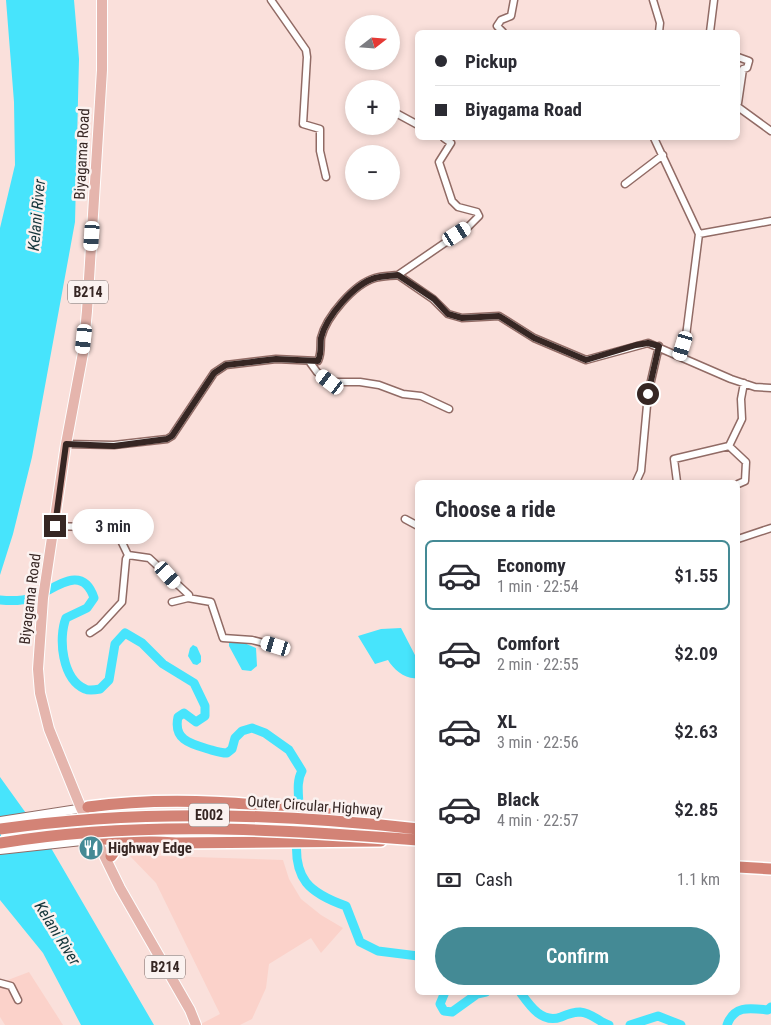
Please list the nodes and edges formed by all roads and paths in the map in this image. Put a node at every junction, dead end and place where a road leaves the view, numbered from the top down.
1 (102, 0) edge
2 (271, 0) edge
3 (514, 0) edge
4 (653, 0) edge
5 (714, 0) edge
6 (501, 30) edge
7 (659, 30) edge
8 (710, 30) edge
9 (740, 58) edge
10 (740, 89) edge
11 (740, 108) edge
12 (400, 115) edge
13 (415, 123) edge
14 (771, 131) edge
15 (447, 140) edge
16 (655, 140) edge
17 (663, 156) junction
18 (326, 177) dead end
19 (625, 184) dead end
20 (771, 221) edge
21 (699, 234) junction
22 (398, 275) junction
23 (659, 346) junction
24 (680, 355) junction
25 (309, 362) junction
26 (744, 383) junction
27 (771, 388) edge
28 (449, 409) dead end
29 (66, 444) junction
30 (729, 446) junction
31 (637, 480) edge
32 (677, 480) edge
33 (740, 483) edge
34 (405, 519) dead end
35 (415, 524) edge
36 (55, 526) junction
37 (771, 528) edge
38 (740, 538) edge
39 (128, 555) junction
40 (188, 598) junction
41 (172, 602) dead end
42 (90, 633) dead end
43 (276, 646) dead end
44 (85, 808) junction
45 (0, 821) edge
46 (0, 829) edge
47 (415, 829) edge
48 (415, 829) edge
49 (100, 839) junction
50 (415, 840) edge
51 (415, 840) edge
52 (129, 841) junction
53 (0, 843) edge
54 (0, 850) edge
55 (111, 856) junction
56 (740, 867) edge
57 (771, 869) edge
58 (740, 874) edge
59 (771, 876) edge
60 (133, 910) junction
61 (0, 983) edge
62 (18, 1000) dead end
63 (196, 1025) edge

1 - 29 main road, Biyagama Road / B214
2 - 18 street
3 - 6 street
4 - 7 street
5 - 8 street
9 - 10 street
11 - 14 street
12 - 13 street
15 - 22 street
16 - 17 street
17 - 19 street
17 - 21 street
20 - 21 street
21 - 24 street
22 - 23 street
22 - 25 street
23 - 24 street
23 - 31 street
24 - 26 street
25 - 28 street
25 - 29 street
26 - 27 street
26 - 30 street
29 - 36 main road, Biyagama Road / B214
30 - 32 street
30 - 33 street
34 - 35 street
36 - 39 street
36 - 44 main road, Biyagama Road / B214
37 - 38 street
39 - 40 street
39 - 42 street
40 - 41 street
40 - 43 street
44 - 45 street
44 - 47 highway, bridge
44 - 49 main road, Biyagama Road / B214
46 - 48 highway, Outer Circular Highway / E002, bridge
49 - 52 highway
49 - 54 street
49 - 55 main road, Biyagama Road / B214
49 - 60 main road, Biyagama Road / B214
50 - 52 highway, bridge
51 - 53 highway, Outer Circular Highway / E002, bridge
52 - 55 highway
55 - 60 main road, Biyagama Road / B214
56 - 57 highway
58 - 59 highway
60 - 63 main road, Biyagama Road / B214
61 - 62 street

